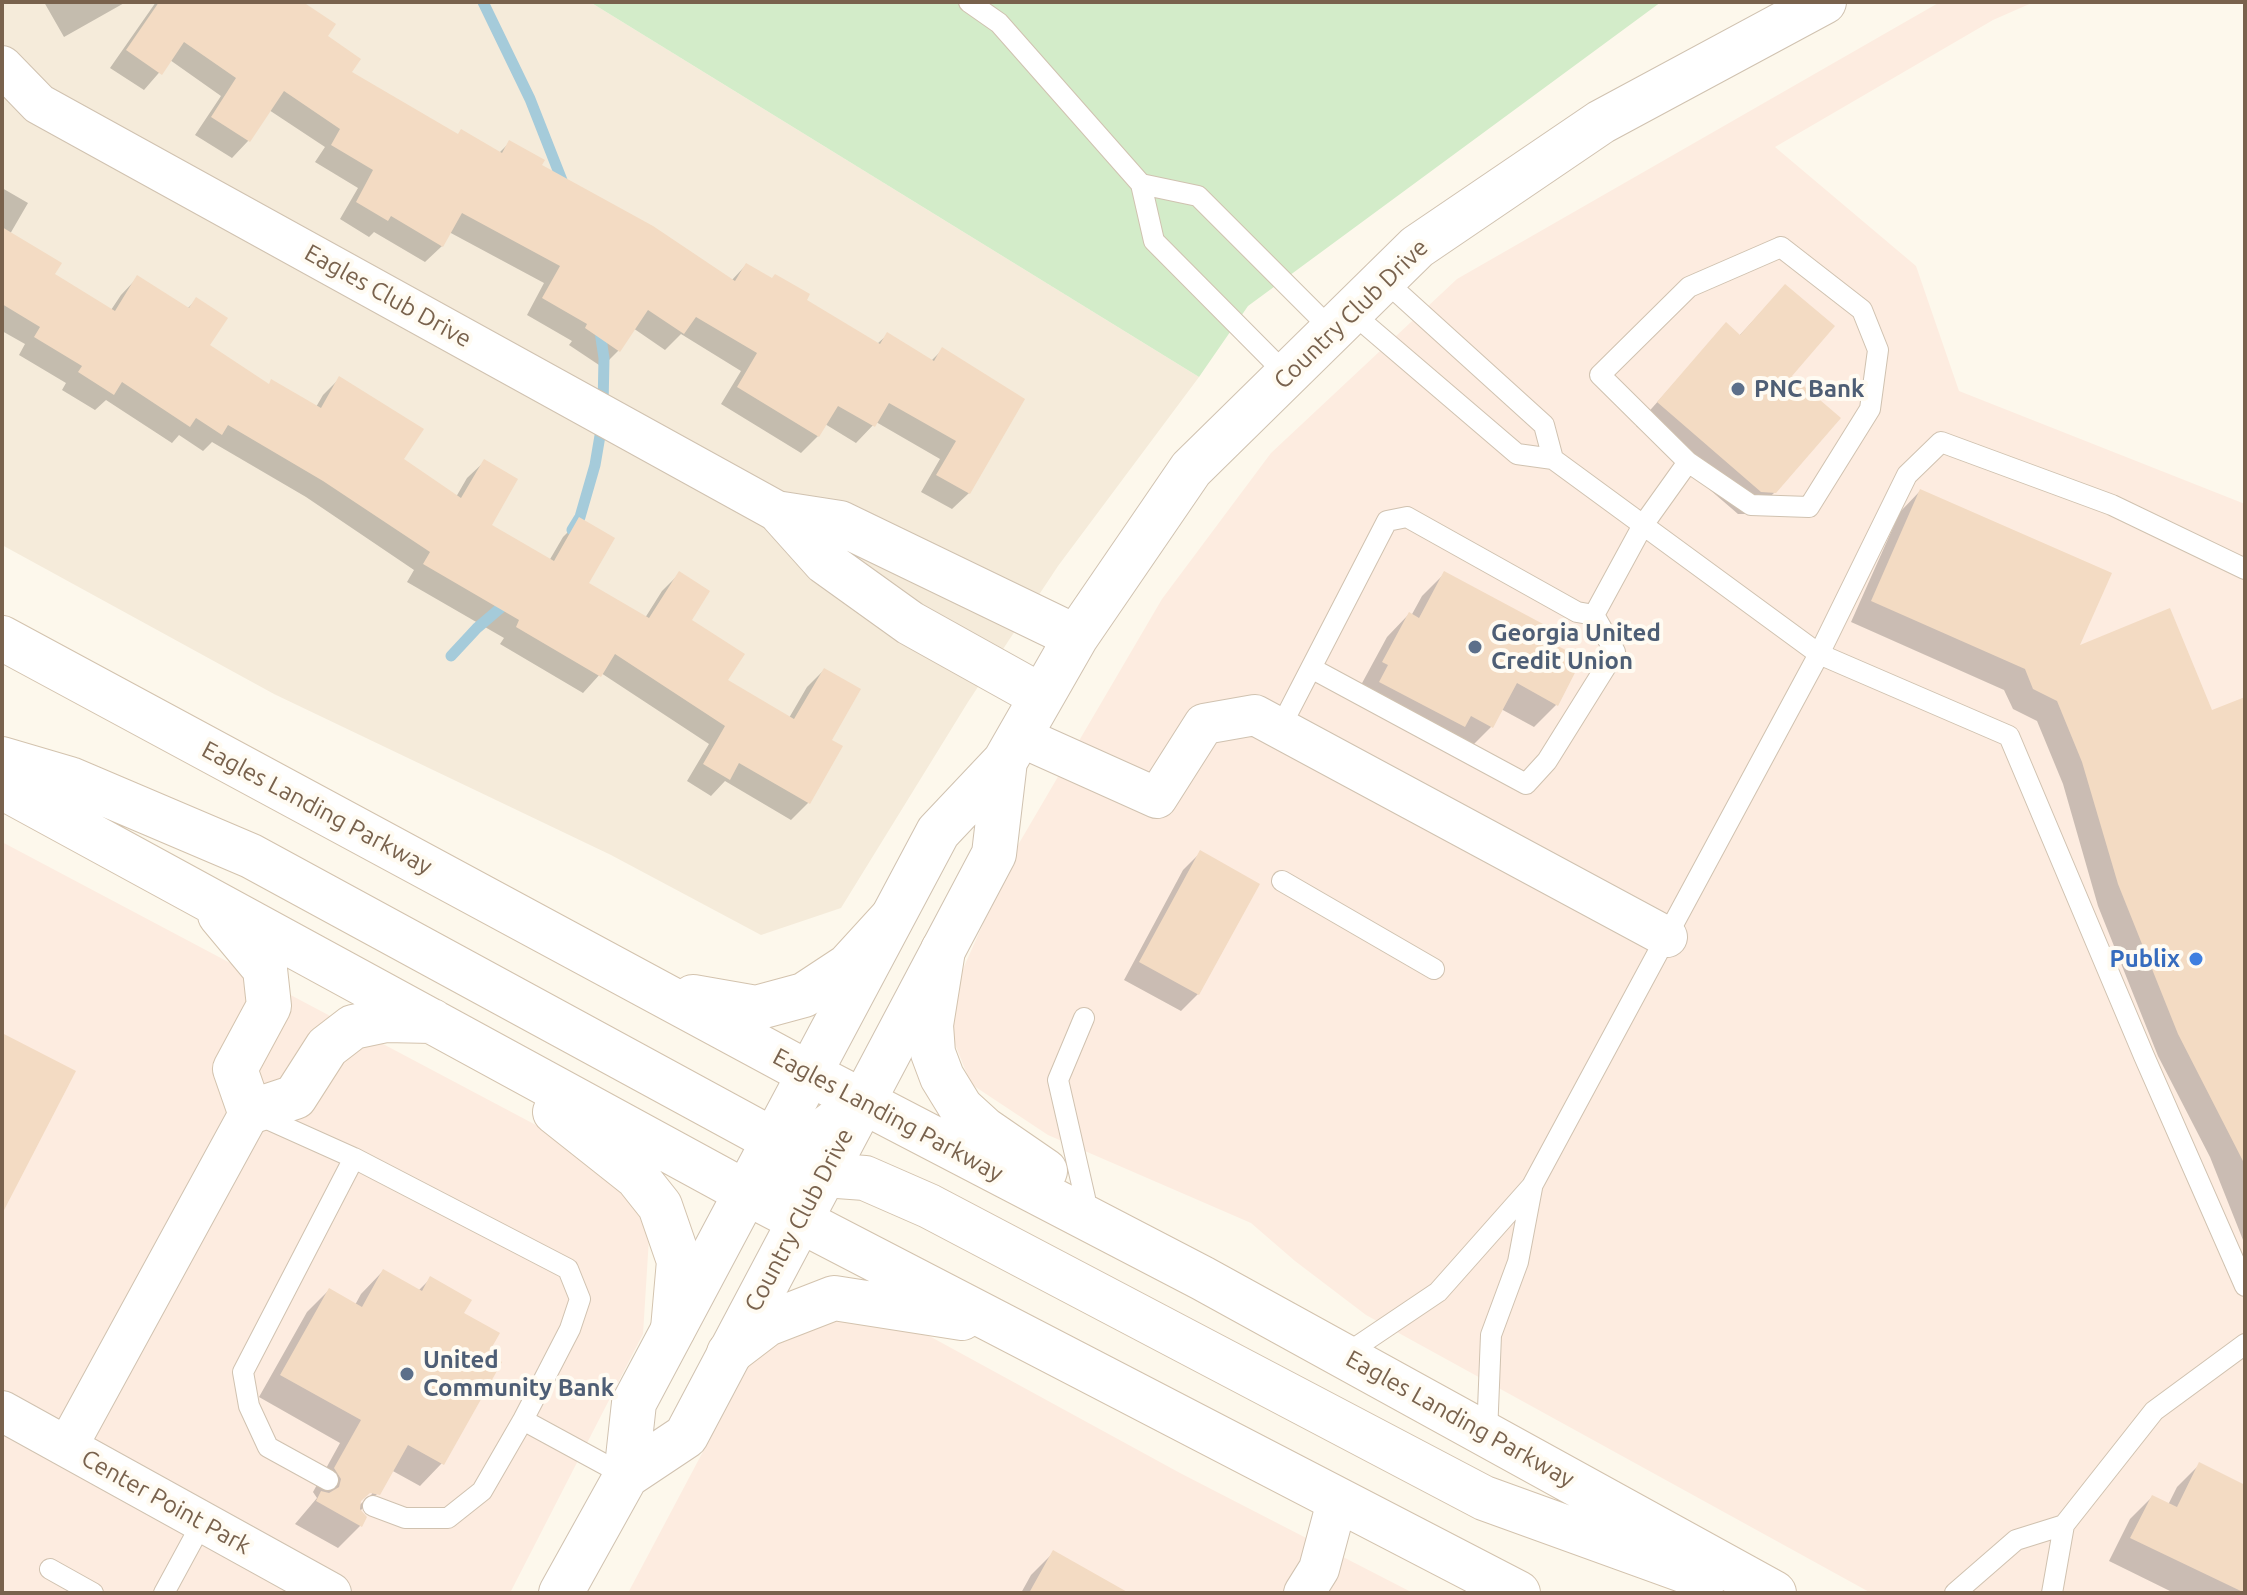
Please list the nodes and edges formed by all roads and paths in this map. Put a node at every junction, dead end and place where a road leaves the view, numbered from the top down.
1 (969, 2) edge
2 (1824, 2) edge
3 (2, 66) edge
4 (1141, 184) junction
5 (1384, 280) junction
6 (1341, 321) junction
7 (1287, 375) junction
8 (1553, 459) junction
9 (1688, 462) junction
10 (782, 514) junction
11 (1643, 525) junction
12 (2245, 569) edge
13 (1594, 615) junction
14 (1076, 637) junction
15 (2, 638) edge
16 (1819, 654) junction
17 (1311, 668) junction
18 (1041, 696) junction
19 (1280, 728) junction
20 (1012, 749) junction
21 (2, 759) edge
22 (2, 787) edge
23 (1282, 881) dead end
24 (205, 898) junction
25 (890, 920) junction
26 (1667, 937) junction
27 (943, 950) junction
28 (1434, 969) dead end
29 (640, 983) junction
30 (1084, 1018) dead end
31 (430, 1020) junction
32 (808, 1073) junction
33 (862, 1101) junction
34 (250, 1112) junction
35 (773, 1140) junction
36 (354, 1158) junction
37 (824, 1175) junction
38 (1532, 1186) junction
39 (745, 1192) junction
40 (1085, 1198) junction
41 (799, 1220) junction
42 (1202, 1278) junction
43 (2245, 1286) edge
44 (1002, 1325) junction
45 (673, 1329) junction
46 (2245, 1344) edge
47 (729, 1353) junction
48 (1343, 1356) junction
49 (2, 1411) edge
50 (523, 1420) junction
51 (1487, 1434) junction
52 (67, 1447) junction
53 (626, 1476) junction
54 (328, 1480) dead end
55 (1338, 1498) junction
56 (373, 1506) dead end
57 (202, 1523) junction
58 (2064, 1525) junction
59 (50, 1569) dead end
60 (93, 1593) edge
61 (164, 1593) edge
62 (331, 1593) edge
63 (561, 1593) edge
64 (1304, 1593) edge
65 (1518, 1593) edge
66 (1746, 1593) edge
67 (1774, 1593) edge
68 (1955, 1593) edge
69 (2052, 1593) edge

1 - 4 lane
2 - 5 main road, Country Club Drive
3 - 10 street, Eagles Club Drive
4 - 6 lane
4 - 7 lane
5 - 6 main road, Country Club Drive
5 - 8 lane
6 - 7 main road, Country Club Drive
6 - 8 lane
7 - 14 main road, Country Club Drive
8 - 11 lane
9 - 9 lane
9 - 11 lane
10 - 14 main road
10 - 18 main road
11 - 13 lane
11 - 16 lane
12 - 16 lane
13 - 17 lane
13 - 17 lane
14 - 18 main road, Country Club Drive
15 - 29 main road, Eagles Landing Parkway
16 - 26 lane
16 - 43 lane
17 - 19 lane
18 - 20 main road, Country Club Drive
19 - 20 street
19 - 26 street
20 - 25 main road, Country Club Drive
20 - 27 main road, Country Club Drive
21 - 35 main road
22 - 24 main road
23 - 28 lane
24 - 31 main road
24 - 34 main road
25 - 29 main road
25 - 32 main road, Country Club Drive
26 - 38 lane
27 - 33 main road, Country Club Drive
27 - 40 main road
29 - 32 main road, Eagles Landing Parkway
30 - 40 lane
31 - 34 main road
31 - 39 main road
31 - 45 main road
32 - 33 main road, Eagles Landing Parkway
32 - 35 main road, Country Club Drive
33 - 35 main road
33 - 37 main road, Country Club Drive
33 - 42 main road, Eagles Landing Parkway
34 - 36 lane
34 - 52 street
35 - 39 main road, Country Club Drive
36 - 50 lane
36 - 54 lane
37 - 39 main road
37 - 41 main road, Country Club Drive
37 - 66 main road
38 - 48 lane
38 - 51 lane
39 - 41 main road
39 - 45 main road, Country Club Drive
40 - 42 main road
41 - 44 main road
41 - 47 main road, Country Club Drive
42 - 48 main road, Eagles Landing Parkway
44 - 47 main road
44 - 55 main road
45 - 53 main road, Country Club Drive
46 - 58 lane
47 - 53 main road, Country Club Drive
48 - 51 main road, Eagles Landing Parkway
49 - 52 street, Center Point Park
50 - 53 lane
50 - 56 lane
51 - 67 main road, Eagles Landing Parkway
52 - 57 street, Center Point Park
53 - 63 main road, Country Club Drive
55 - 64 street
55 - 65 main road
57 - 61 lane
57 - 62 street, Center Point Park
58 - 68 lane
58 - 69 lane
59 - 60 lane

